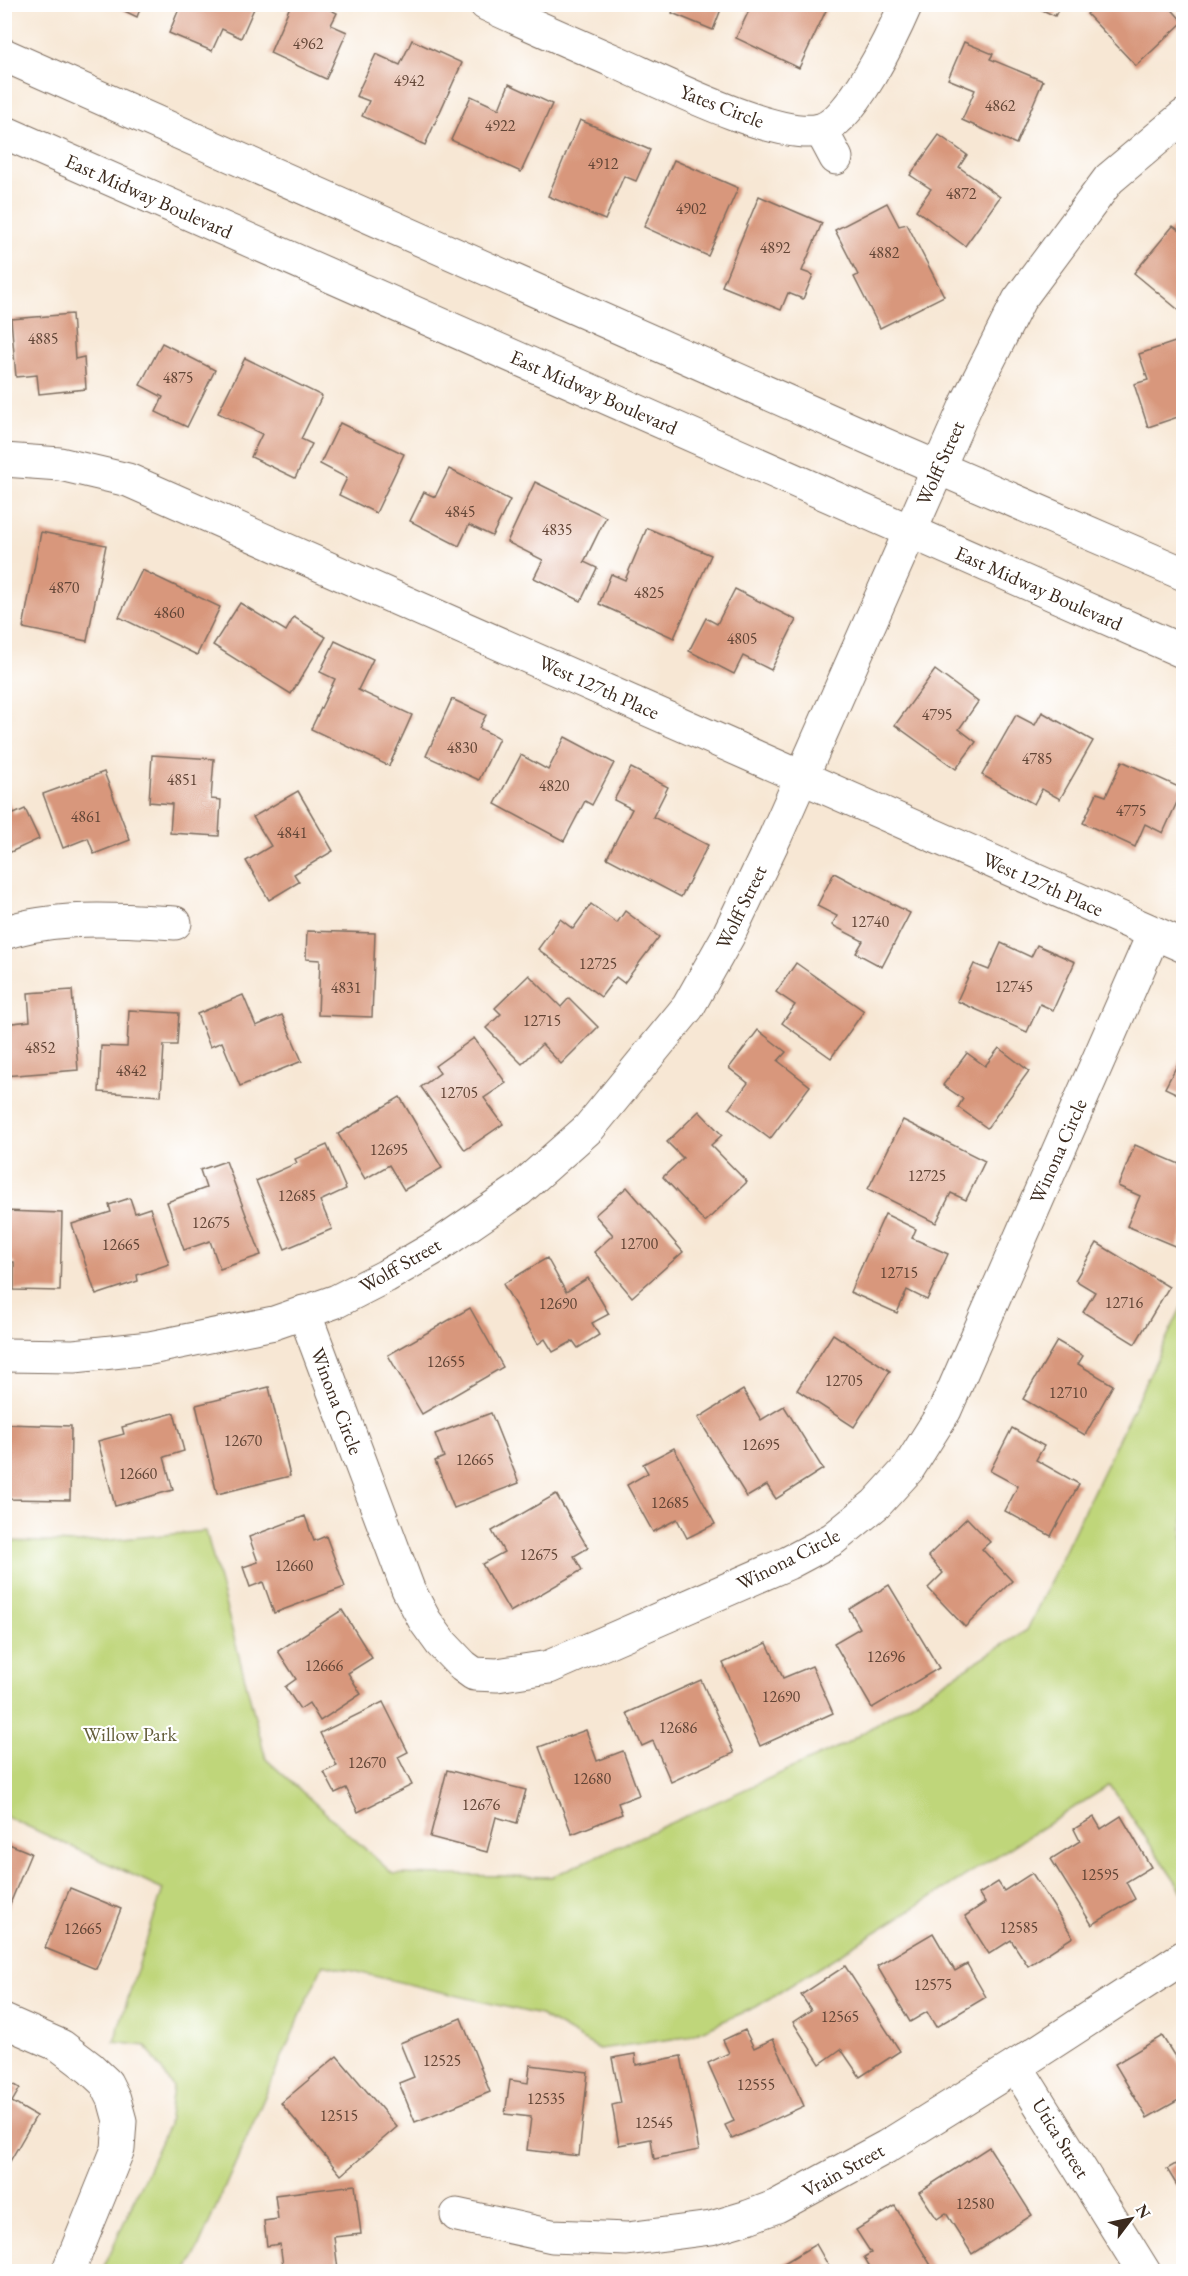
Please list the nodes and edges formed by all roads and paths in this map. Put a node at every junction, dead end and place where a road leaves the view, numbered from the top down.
1 (486, 4) edge
2 (906, 4) edge
3 (4, 55) edge
4 (1184, 116) edge
5 (4, 132) edge
6 (4, 460) edge
7 (939, 467) junction
8 (910, 531) junction
9 (1184, 574) edge
10 (1184, 652) edge
11 (801, 777) junction
12 (176, 923) dead end
13 (4, 933) edge
14 (1169, 939) edge
15 (304, 1312) junction
16 (4, 1355) edge
17 (1184, 1957) edge
18 (4, 2021) edge
19 (1016, 2066) junction
20 (457, 2215) dead end
21 (68, 2271) edge
22 (1144, 2271) edge

1 - 2 street, Yates Circle
3 - 7 street
4 - 7 street, Wolff Street
5 - 8 street, East Midway Boulevard
6 - 11 street, West 127th Place
7 - 8 street, Wolff Street
7 - 9 street
8 - 10 street, East Midway Boulevard
8 - 11 street, Wolff Street
11 - 14 street, West 127th Place
11 - 15 street, Wolff Street
12 - 13 street
14 - 15 street, Winona Circle
15 - 16 street, Wolff Street
17 - 19 street, Vrain Street
18 - 21 street
19 - 20 street, Vrain Street
19 - 22 street, Utica Street

